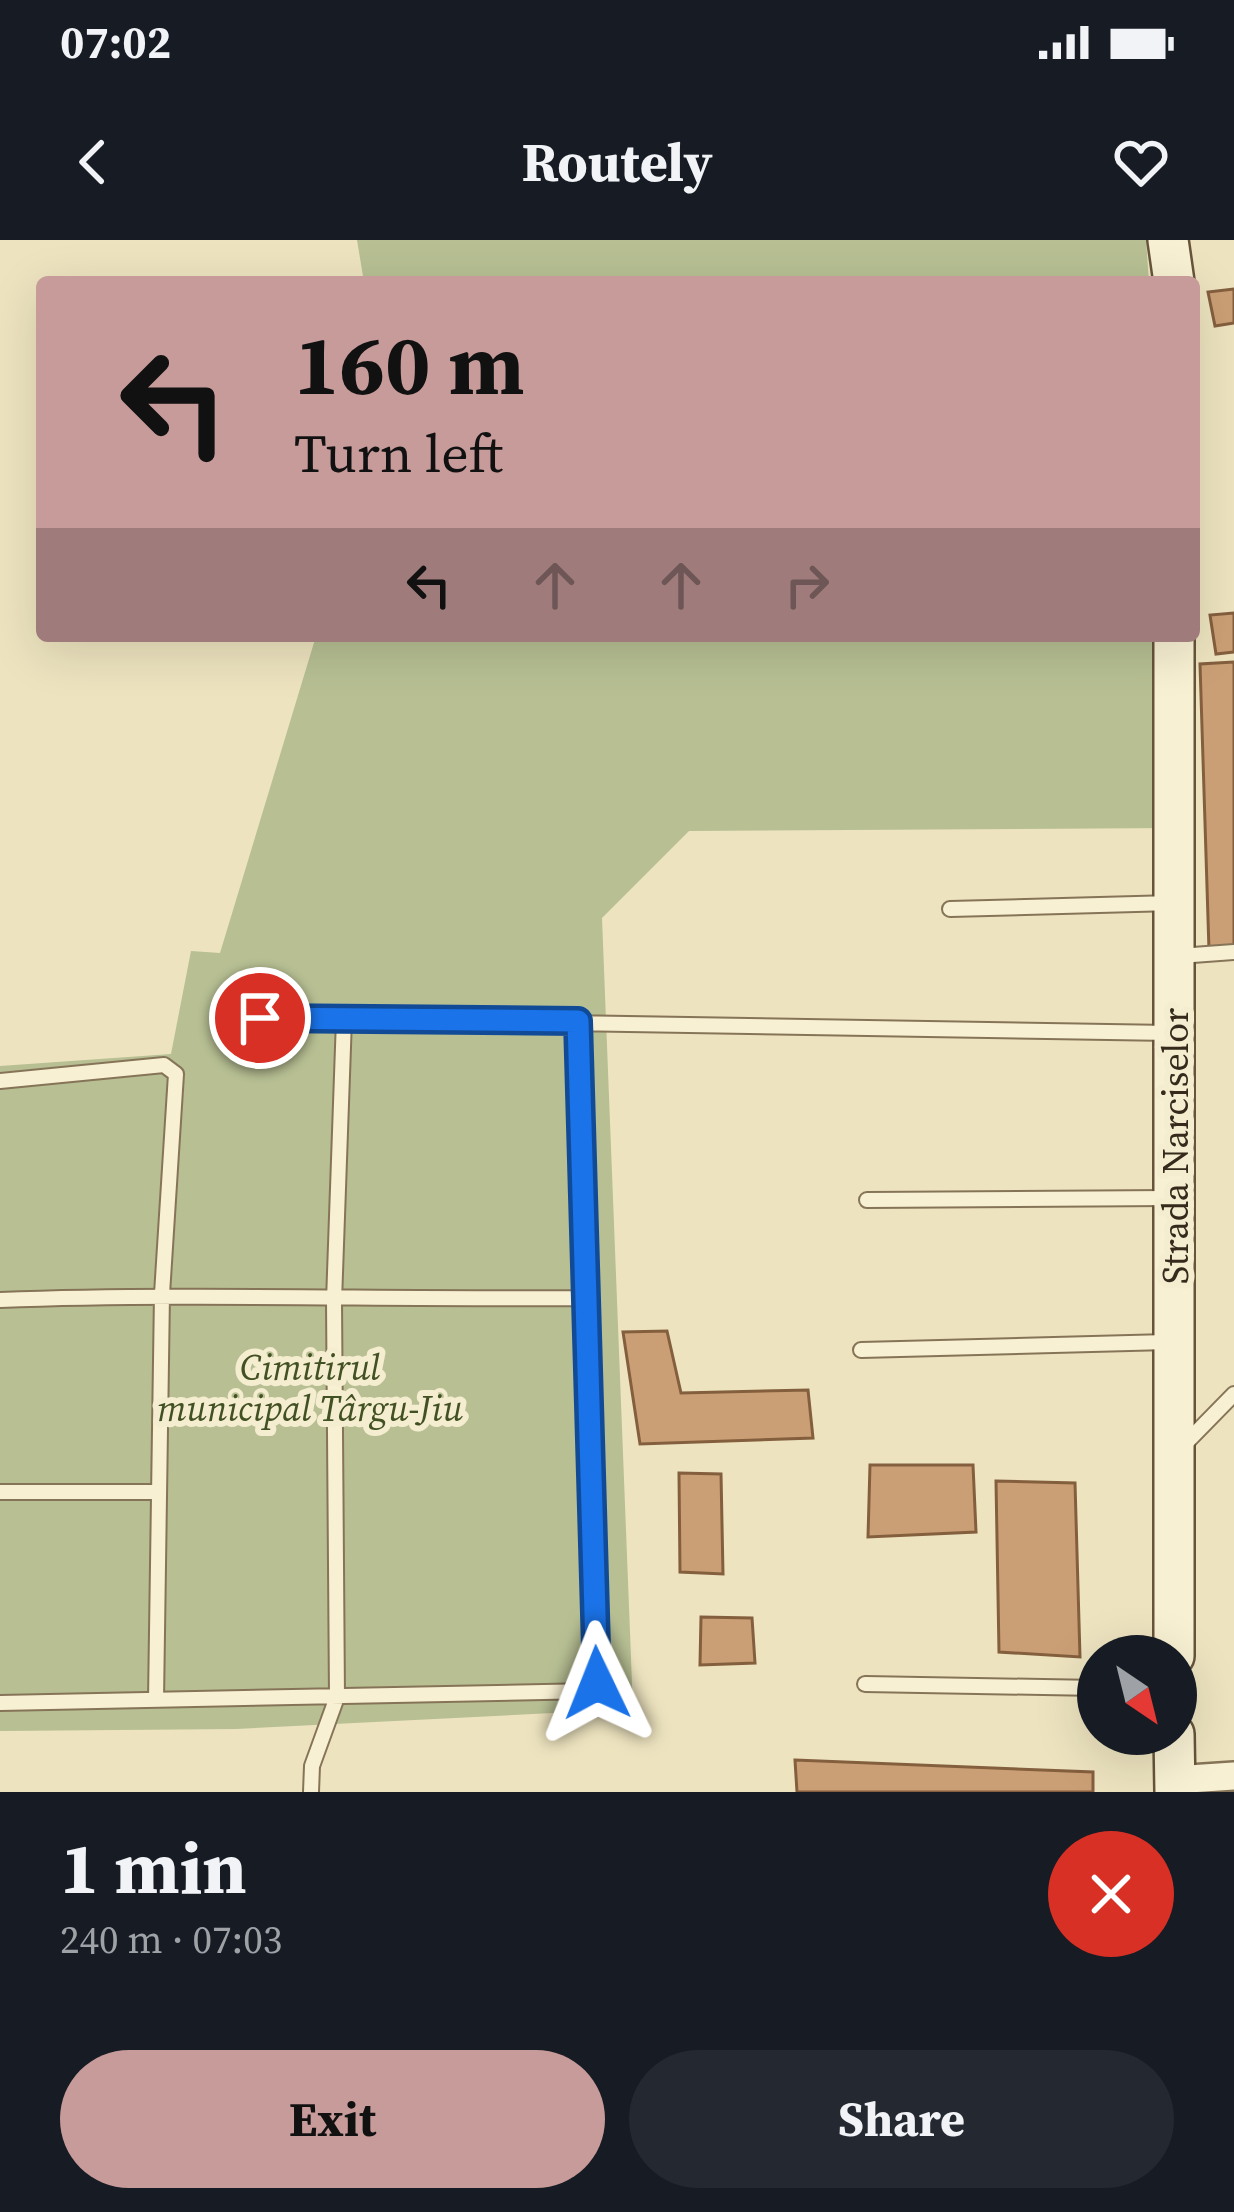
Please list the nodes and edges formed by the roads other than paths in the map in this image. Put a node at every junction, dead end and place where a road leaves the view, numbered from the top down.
1 (1168, 240) edge
2 (1170, 276) edge
3 (1174, 642) edge
4 (1174, 902) junction
5 (950, 909) dead end
6 (1234, 952) edge
7 (1174, 957) junction
8 (260, 1018) dead end
9 (344, 1018) junction
10 (578, 1021) junction
11 (1175, 1033) junction
12 (0, 1082) edge
13 (1174, 1198) junction
14 (867, 1200) dead end
15 (162, 1294) junction
16 (583, 1298) junction
17 (0, 1300) edge
18 (334, 1301) junction
19 (1177, 1342) junction
20 (861, 1350) dead end
21 (1234, 1394) edge
22 (1178, 1452) junction
23 (0, 1492) edge
24 (158, 1492) junction
25 (1174, 1635) edge
26 (865, 1684) dead end
27 (1077, 1688) edge
28 (337, 1697) junction
29 (156, 1700) junction
30 (0, 1703) edge
31 (1174, 1755) edge
32 (1234, 1776) edge
33 (1174, 1786) edge
34 (311, 1792) edge

1 - 2 main road
3 - 4 main road, Strada Narciselor
4 - 5 lane
4 - 7 main road, Strada Narciselor
6 - 7 lane
7 - 11 main road, Strada Narciselor
8 - 9 lane
9 - 10 lane
9 - 18 lane
10 - 11 lane
10 - 16 lane
11 - 13 main road, Strada Narciselor
12 - 15 lane
13 - 14 lane
13 - 19 main road, Strada Narciselor
15 - 17 lane
15 - 18 lane
15 - 24 lane
16 - 18 lane
16 - 28 lane
18 - 28 lane
19 - 20 lane
19 - 22 main road, Strada Narciselor
21 - 22 lane
22 - 25 main road, Strada Narciselor
23 - 24 lane
24 - 29 lane
26 - 27 lane
28 - 29 lane
28 - 34 lane
29 - 30 lane
31 - 33 main road
32 - 33 street

